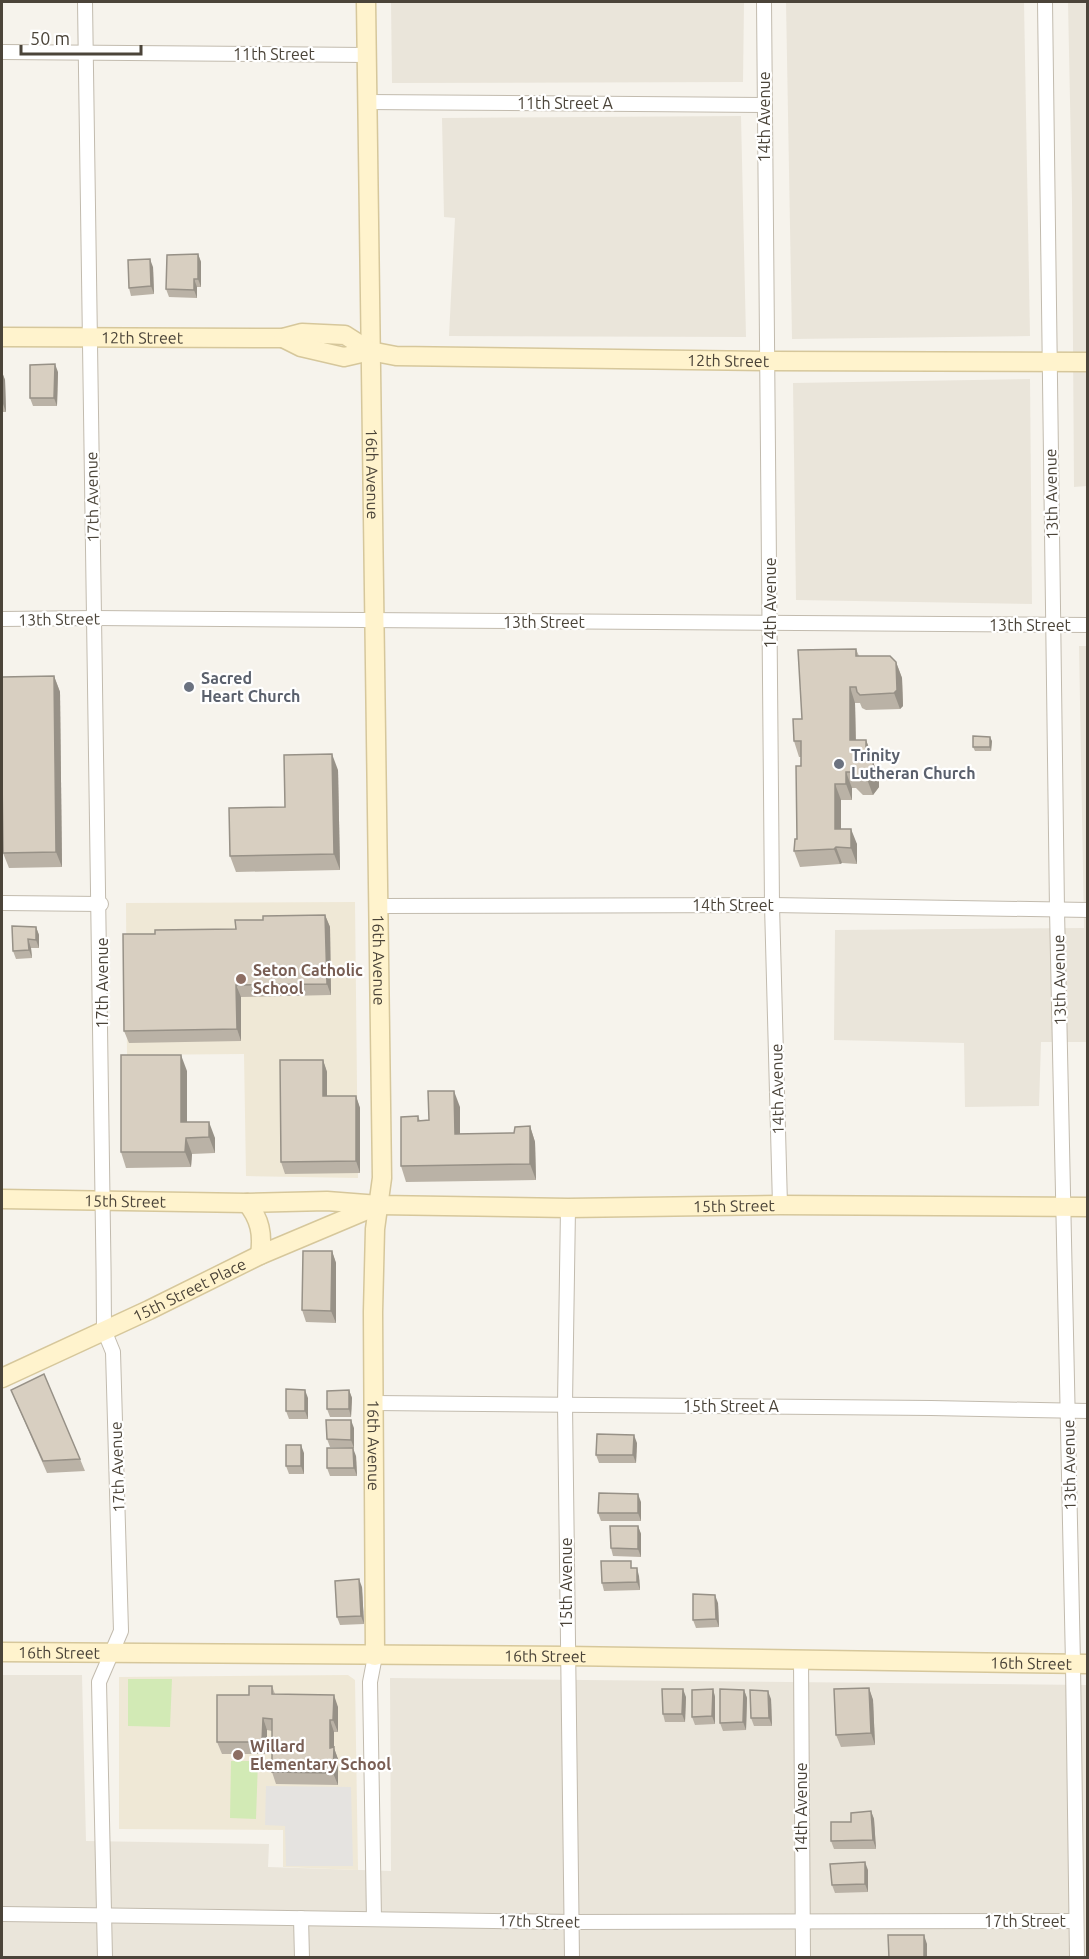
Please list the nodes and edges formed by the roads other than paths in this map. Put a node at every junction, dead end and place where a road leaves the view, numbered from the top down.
1 (85, 2) edge
2 (366, 2) edge
3 (764, 2) edge
4 (1045, 2) edge
5 (2, 52) edge
6 (86, 54) junction
7 (366, 55) junction
8 (366, 102) junction
9 (764, 105) junction
10 (2, 337) edge
11 (90, 338) junction
12 (370, 351) junction
13 (769, 361) junction
14 (1049, 362) junction
15 (1088, 362) edge
16 (94, 618) junction
17 (2, 620) edge
18 (375, 621) junction
19 (770, 623) junction
20 (1053, 625) junction
21 (1088, 625) edge
22 (2, 903) edge
23 (101, 904) junction
24 (772, 905) junction
25 (378, 906) junction
26 (1057, 910) junction
27 (1088, 910) edge
28 (2, 1199) edge
29 (103, 1199) junction
30 (247, 1203) junction
31 (379, 1205) junction
32 (780, 1205) junction
33 (1064, 1207) junction
34 (1088, 1207) edge
35 (568, 1208) junction
36 (260, 1255) junction
37 (104, 1330) junction
38 (2, 1378) edge
39 (374, 1403) junction
40 (565, 1404) junction
41 (1088, 1411) edge
42 (1068, 1412) junction
43 (2, 1652) edge
44 (111, 1653) junction
45 (375, 1656) junction
46 (567, 1656) junction
47 (801, 1659) junction
48 (1080, 1664) edge
49 (2, 1914) edge
50 (105, 1916) junction
51 (301, 1918) junction
52 (374, 1919) junction
53 (802, 1920) junction
54 (1076, 1921) junction
55 (572, 1922) junction
56 (105, 1958) edge
57 (302, 1958) edge
58 (572, 1958) edge
59 (803, 1958) edge
60 (1077, 1958) edge

1 - 6 street, 17th Avenue
2 - 7 street, 16th Avenue
3 - 9 street, 14th Avenue
4 - 14 street, 13th Avenue
5 - 6 street, 11th Street
6 - 7 street, 11th Street
6 - 11 street, 17th Avenue
7 - 8 street, 16th Avenue
8 - 9 street, 11th Street A
8 - 12 street, 16th Avenue
9 - 13 street, 14th Avenue
10 - 11 street, 12th Street
11 - 12 street, 12th Street
11 - 16 street, 17th Avenue
12 - 13 street, 12th Street
12 - 18 street, 16th Avenue
13 - 14 street, 12th Street
13 - 19 street, 14th Avenue
14 - 15 street, 12th Street
14 - 20 street, 13th Avenue
16 - 17 street, 13th Street
16 - 18 street, 13th Street
16 - 23 street, 17th Avenue
18 - 19 street, 13th Street
18 - 25 street, 16th Avenue
19 - 20 street, 13th Street
19 - 24 street, 14th Avenue
20 - 21 street, 13th Street
20 - 26 street, 13th Avenue
22 - 23 street
23 - 29 street, 17th Avenue
24 - 25 street, 14th Street
24 - 26 street, 14th Street
24 - 32 street, 14th Avenue
25 - 31 street, 16th Avenue
26 - 27 street, 14th Street
26 - 33 street, 13th Avenue
28 - 29 street, 15th Street
29 - 30 street, 15th Street
29 - 37 street, 17th Avenue
30 - 31 street, 15th Street
30 - 36 street
31 - 35 street, 15th Street
31 - 36 street, 15th Street Place
31 - 39 street, 16th Avenue
32 - 33 street, 15th Street
32 - 35 street, 15th Street
33 - 34 street, 15th Street
33 - 42 street, 13th Avenue
35 - 40 street, 15th Avenue
36 - 37 street, 15th Street Place
37 - 38 street, 15th Street Place
37 - 44 street, 17th Avenue
39 - 40 street, 15th Street A
39 - 45 street, 16th Avenue
40 - 42 street, 15th Street A
40 - 46 street, 15th Avenue
41 - 42 street, 15th Street A
42 - 48 street, 13th Avenue
43 - 44 street, 16th Street
44 - 45 street, 16th Street
44 - 50 street, 17th Avenue
45 - 46 street, 16th Street
45 - 52 street, 16th Avenue
46 - 47 street, 16th Street
46 - 55 street, 15th Avenue
47 - 48 street, 16th Street
47 - 53 street, 14th Avenue
48 - 54 street, 13th Avenue
49 - 50 street, 17th Street
50 - 51 street, 17th Street
50 - 56 street, 17th Avenue
51 - 52 street, 17th Street
51 - 57 street
52 - 55 street, 17th Street
53 - 54 street, 17th Street
53 - 55 street, 17th Street
53 - 59 street, 14th Avenue
54 - 60 street, 13th Avenue
55 - 58 street, 15th Avenue

